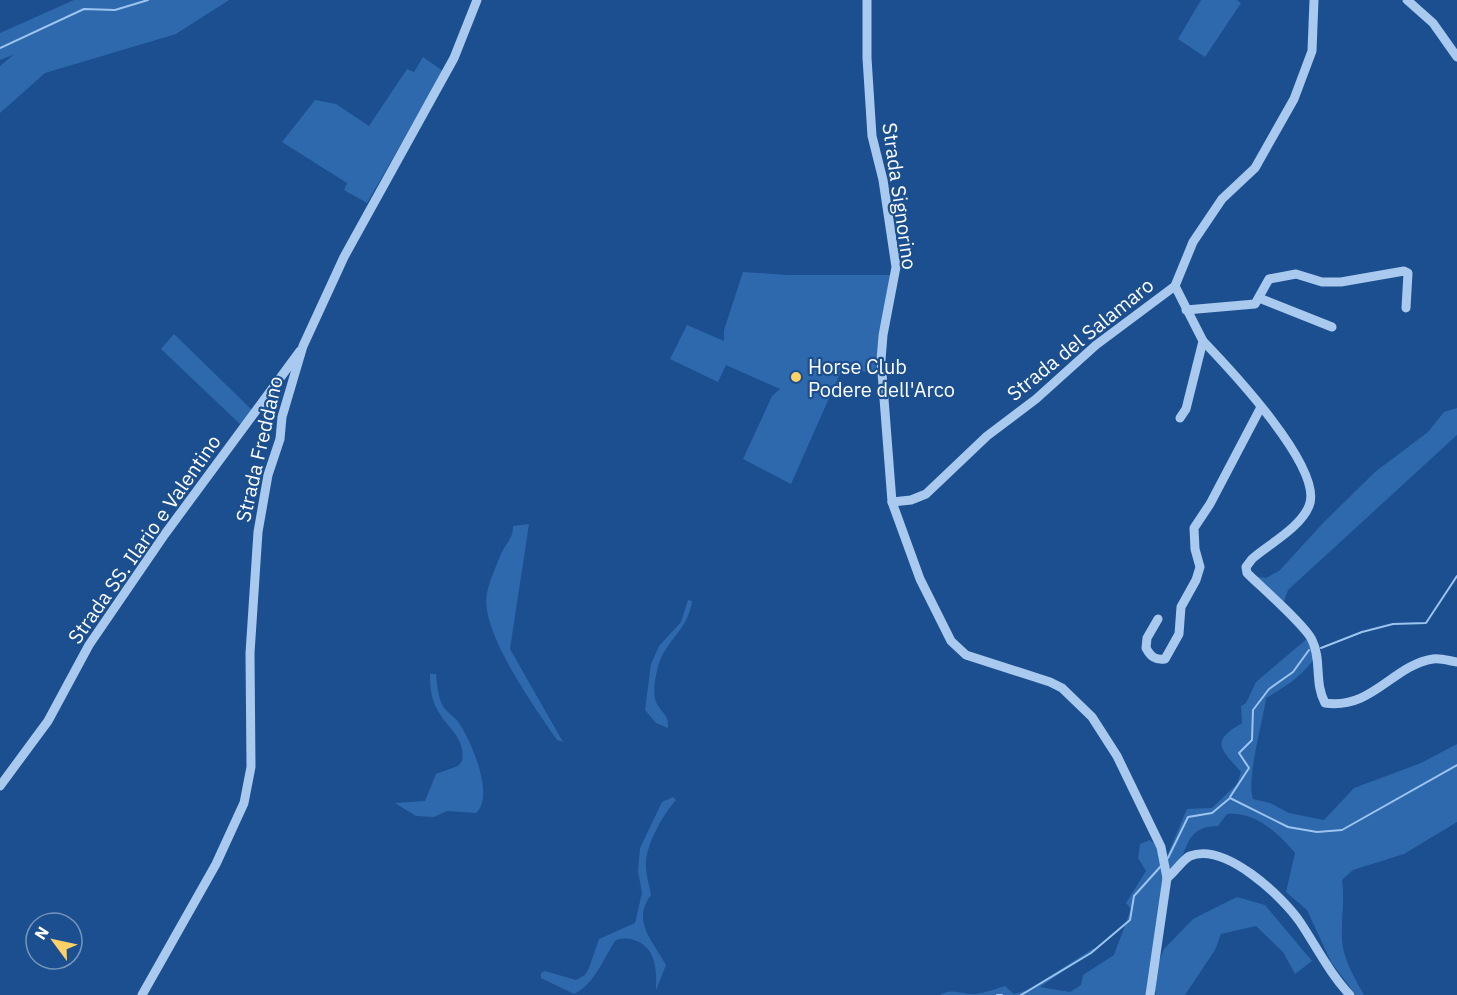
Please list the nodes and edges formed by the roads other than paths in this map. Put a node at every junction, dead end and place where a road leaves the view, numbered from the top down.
1 (477, 0) edge
2 (867, 0) edge
3 (1314, 0) edge
4 (1407, 0) edge
5 (1457, 57) edge
6 (1175, 286) junction
7 (1259, 298) junction
8 (1406, 308) dead end
9 (1186, 310) junction
10 (1332, 327) dead end
11 (1203, 341) junction
12 (303, 346) junction
13 (1261, 407) junction
14 (1180, 418) dead end
15 (892, 502) junction
16 (1158, 619) dead end
17 (1457, 662) edge
18 (0, 786) edge
19 (1167, 879) junction
20 (141, 995) edge
21 (1150, 995) edge
22 (1350, 995) edge

1 - 12 street, Strada Freddano
2 - 15 street, Strada Signorino
3 - 6 street, Strada del Salamaro
4 - 5 street
6 - 9 street
6 - 15 street, Strada del Salamaro
7 - 8 street
7 - 9 street
7 - 10 street
9 - 11 street
11 - 13 street
11 - 14 street
12 - 18 street, Strada SS. Ilario e Valentino
12 - 20 street, Strada Freddano
13 - 16 street
13 - 17 street
15 - 19 street, Strada Signorino
19 - 21 street, Strada Signorino
19 - 22 street

